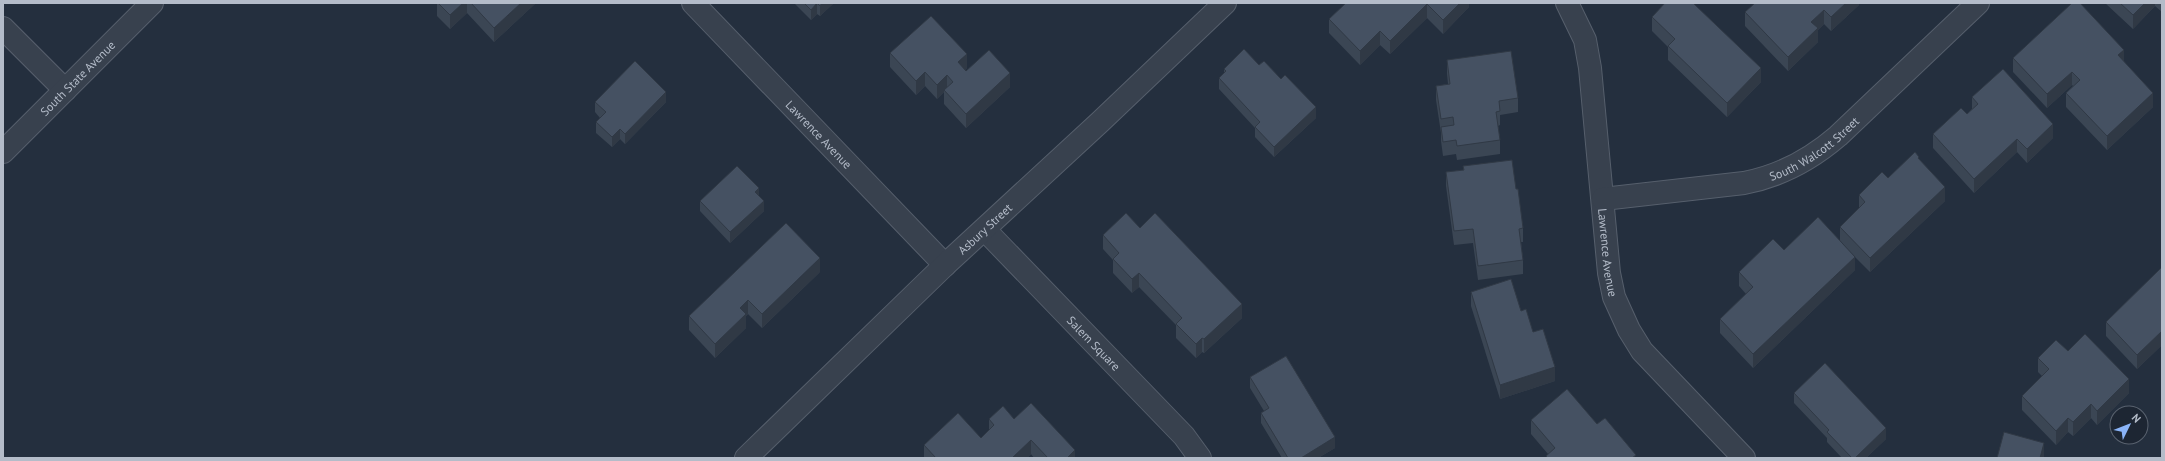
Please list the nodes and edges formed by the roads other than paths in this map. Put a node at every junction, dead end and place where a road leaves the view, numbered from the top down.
1 (152, 3) edge
2 (693, 3) edge
3 (1225, 3) edge
4 (1568, 3) edge
5 (1978, 3) edge
6 (3, 28) edge
7 (65, 90) junction
8 (3, 152) edge
9 (1603, 199) junction
10 (985, 230) junction
11 (944, 265) junction
12 (746, 458) edge
13 (1200, 458) edge
14 (1744, 458) edge

1 - 7 street, South State Avenue
2 - 11 street, Lawrence Avenue
3 - 10 street, Asbury Street
4 - 9 street, Lawrence Avenue
5 - 9 street, South Walcott Street
6 - 7 street
7 - 8 street, South State Avenue
9 - 14 street, Lawrence Avenue
10 - 11 street, Asbury Street
10 - 13 street, Salem Square
11 - 12 street, Asbury Street

